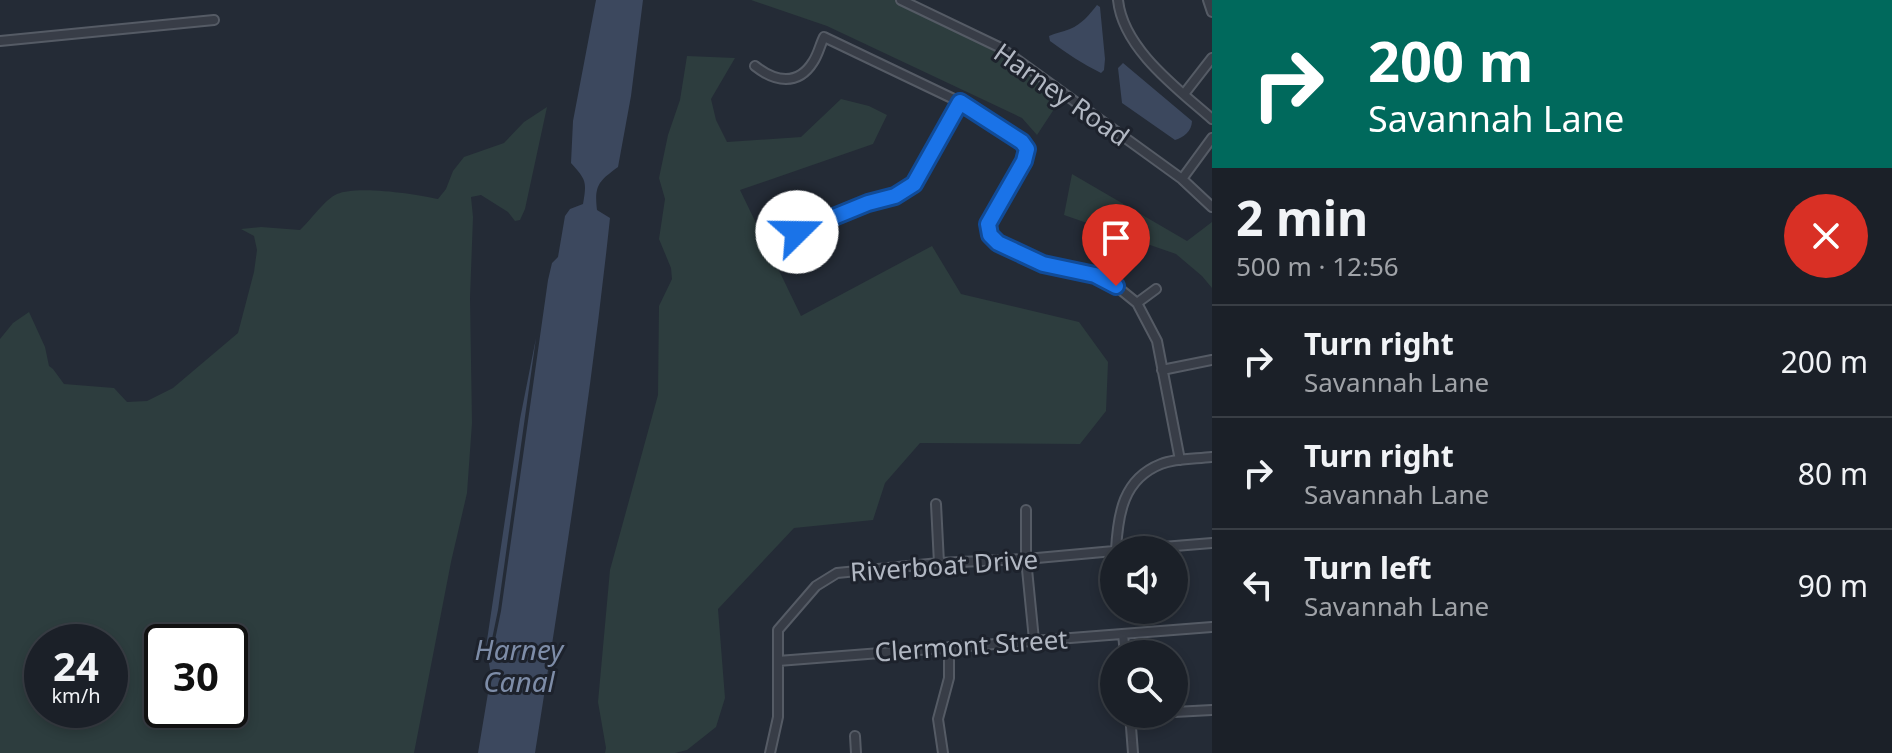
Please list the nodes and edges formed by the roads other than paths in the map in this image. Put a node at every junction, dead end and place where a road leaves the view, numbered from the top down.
1 (901, 0) edge
2 (1118, 0) edge
3 (1208, 0) edge
4 (1212, 12) edge
5 (214, 20) dead end
6 (0, 41) edge
7 (1212, 58) edge
8 (755, 66) dead end
9 (1184, 94) junction
10 (960, 102) junction
11 (1212, 119) edge
12 (1212, 138) edge
13 (1182, 179) junction
14 (1212, 207) edge
15 (797, 232) dead end
16 (1156, 289) dead end
17 (1137, 303) junction
18 (1212, 360) edge
19 (1162, 370) junction
20 (1212, 457) edge
21 (1180, 460) junction
22 (936, 504) dead end
23 (1026, 510) dead end
24 (1116, 536) edge
25 (1212, 543) edge
26 (1188, 545) edge
27 (1100, 552) edge
28 (1026, 559) junction
29 (939, 563) junction
30 (1212, 627) edge
31 (1123, 634) junction
32 (1034, 640) junction
33 (1124, 640) edge
34 (949, 647) junction
35 (778, 661) junction
36 (1212, 710) edge
37 (1188, 711) edge
38 (1131, 728) edge
39 (855, 736) dead end
40 (770, 753) edge
41 (856, 753) edge
42 (943, 753) edge
43 (1133, 753) edge

1 - 13 street, Harney Road
2 - 9 street
3 - 4 street
5 - 6 street
7 - 9 street
8 - 10 street
9 - 11 street
10 - 15 street
10 - 17 street
12 - 13 street
13 - 14 street, Harney Road
16 - 17 street
17 - 19 street
18 - 19 street
19 - 21 street
20 - 21 street
21 - 24 street
22 - 29 street
23 - 28 street
25 - 26 street
27 - 28 street, Riverboat Drive
28 - 29 street, Riverboat Drive
28 - 32 street
29 - 35 street, Riverboat Drive
30 - 31 street, Clermont Street
31 - 32 street, Clermont Street
31 - 33 street
32 - 34 street, Clermont Street
34 - 35 street, Clermont Street
34 - 42 street
35 - 40 street, Riverboat Drive
36 - 37 street
38 - 43 street
39 - 41 street

